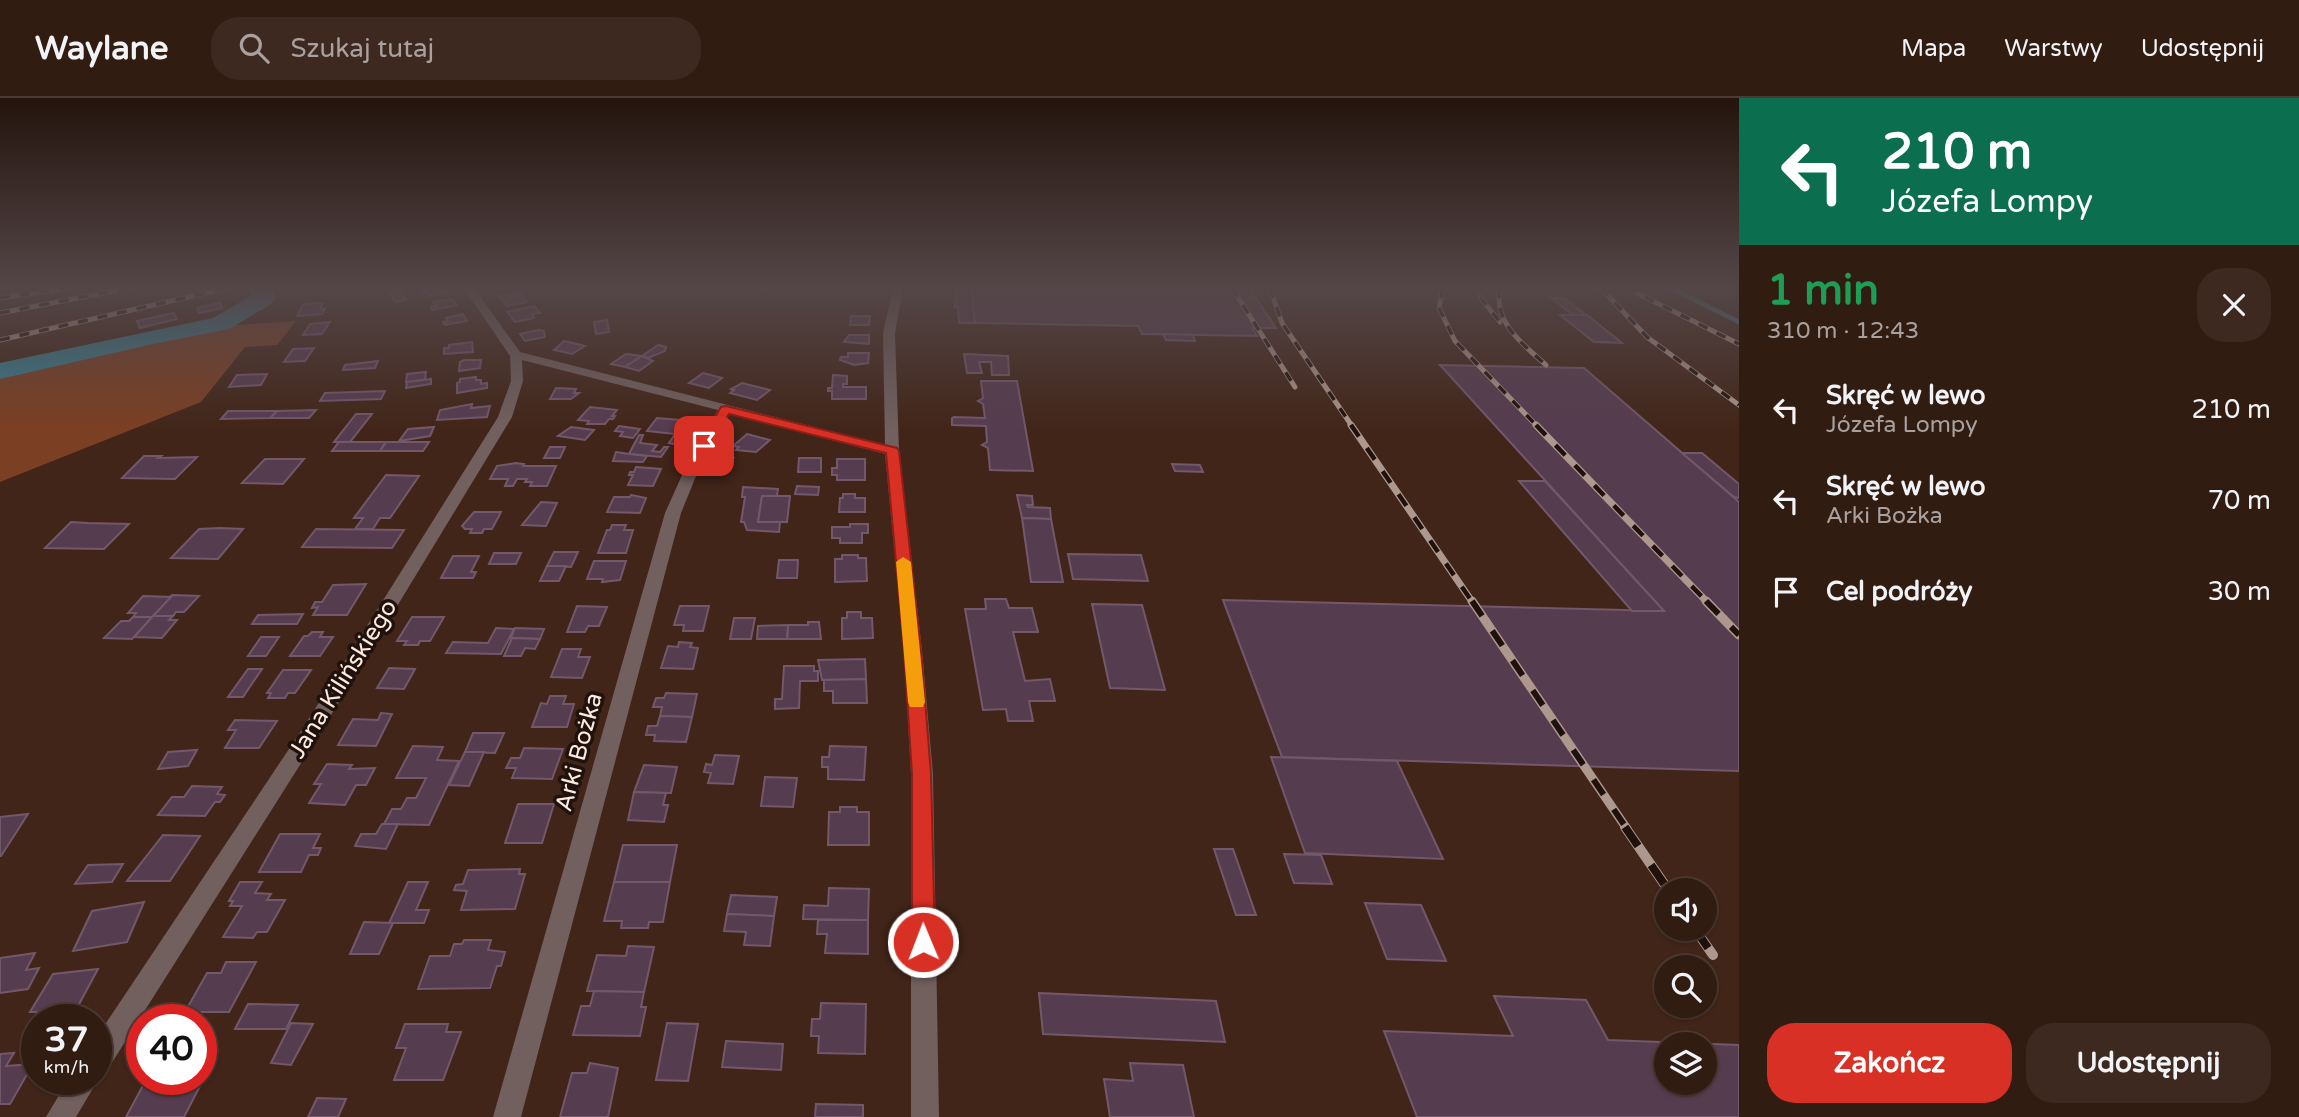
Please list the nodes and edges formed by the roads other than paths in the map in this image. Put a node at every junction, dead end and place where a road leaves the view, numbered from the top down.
1 (500, 336) edge
2 (889, 336) edge
3 (516, 355) junction
4 (726, 410) junction
5 (892, 451) junction
6 (112, 1037) edge
7 (74, 1095) edge
8 (928, 1115) edge
9 (60, 1117) edge
10 (507, 1117) edge

1 - 3 street
2 - 5 street
3 - 4 street
3 - 6 street, Jana Kilińskiego
4 - 5 street
4 - 10 street, Arki Bożka
5 - 8 street
7 - 9 street

